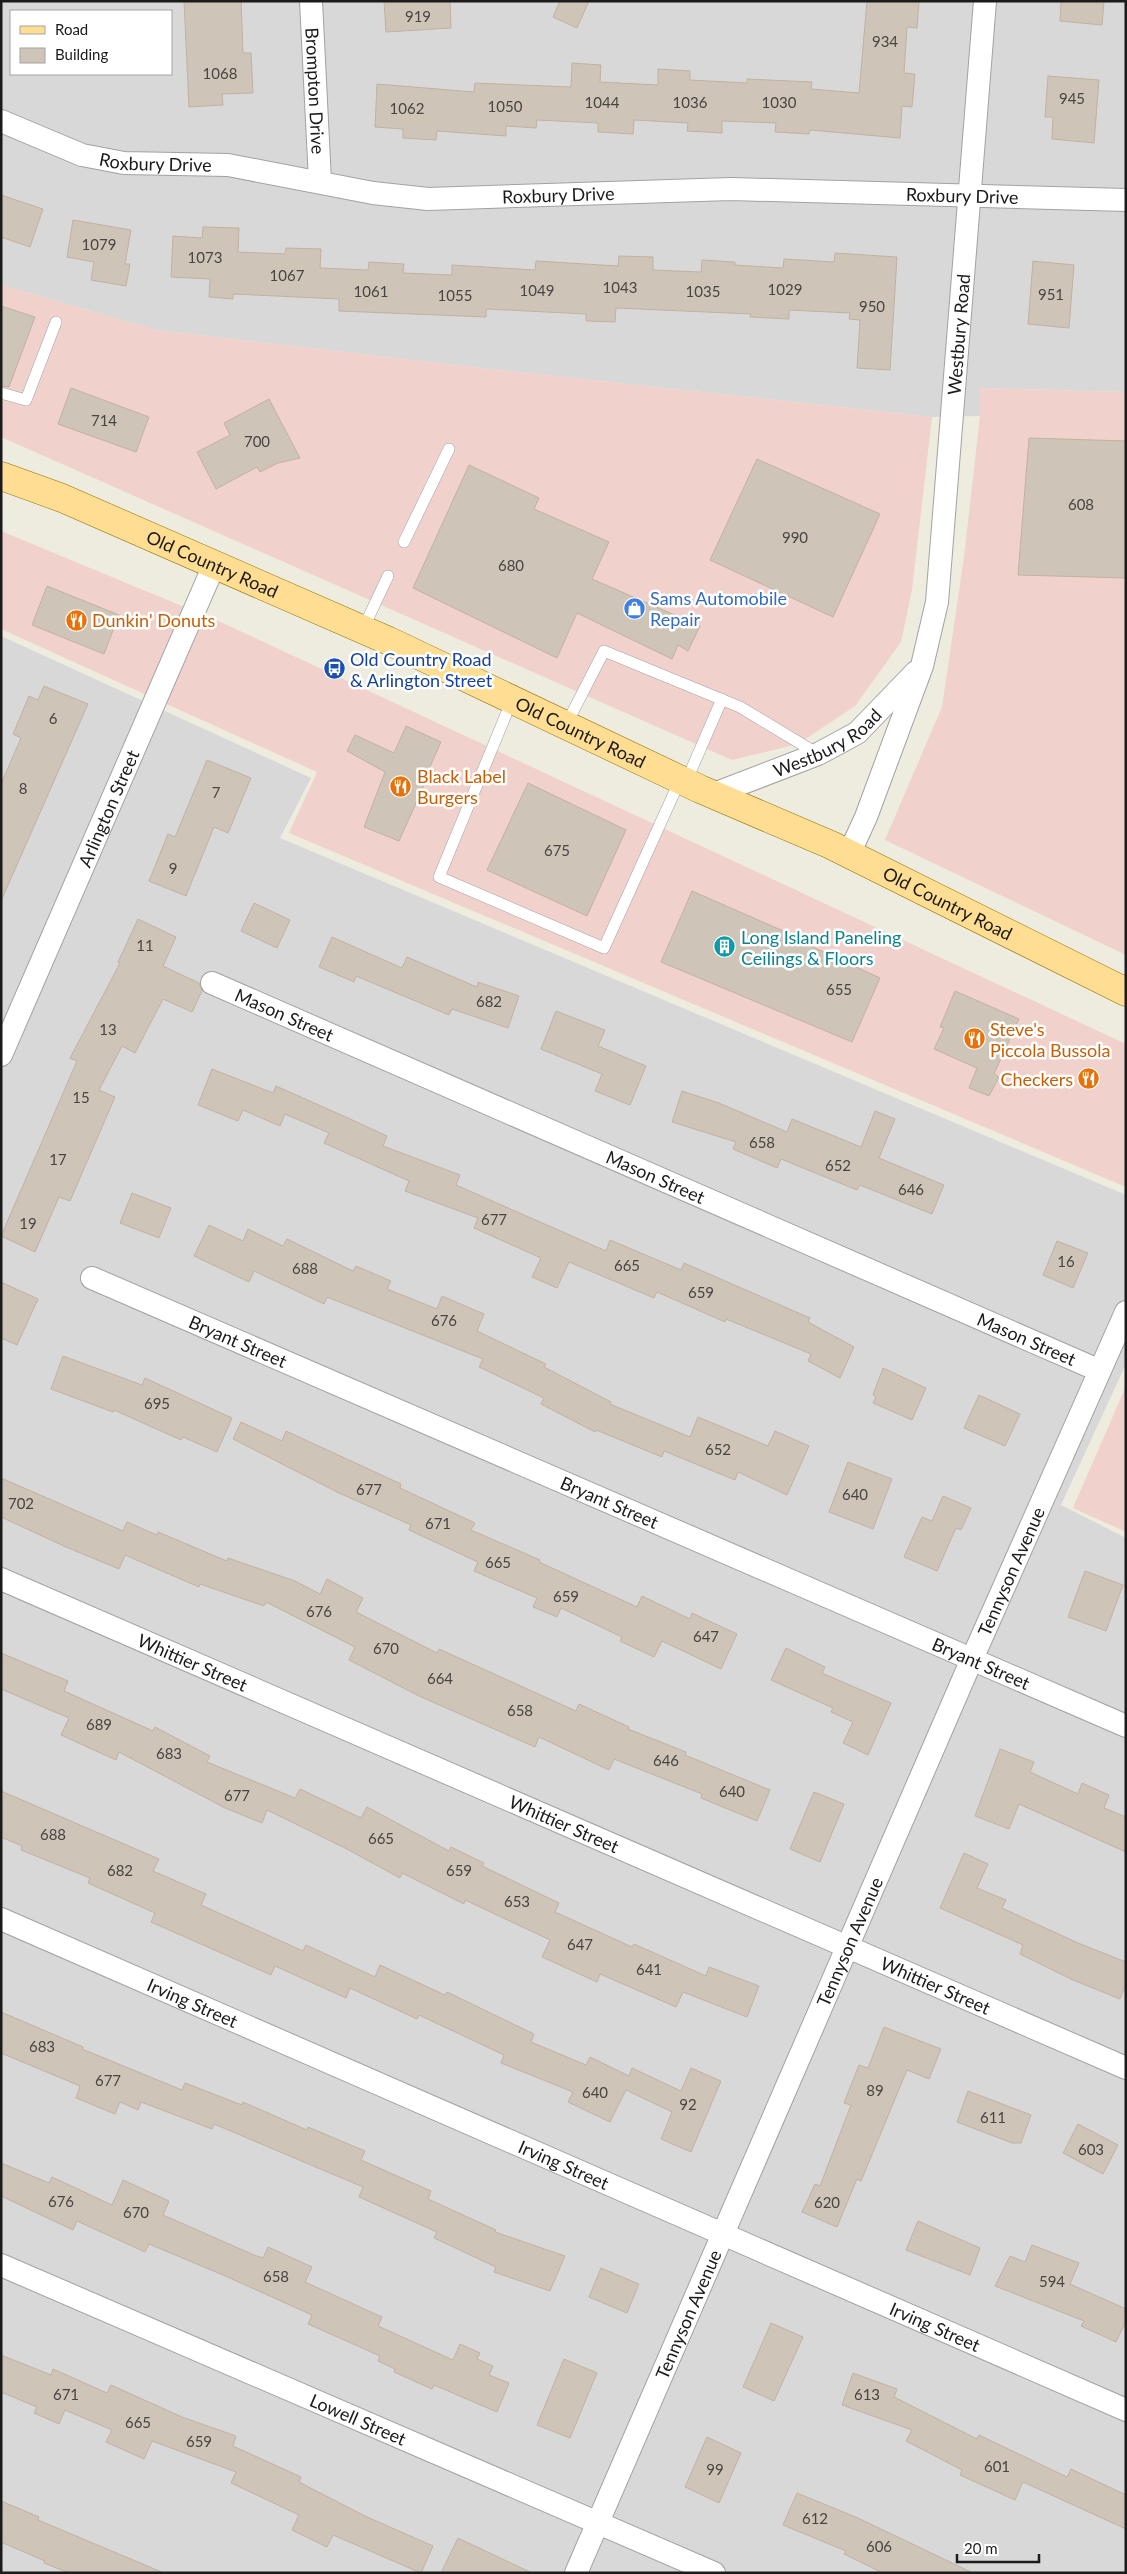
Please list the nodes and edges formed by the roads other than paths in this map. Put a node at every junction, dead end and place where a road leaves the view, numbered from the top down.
1 (311, 1) edge
2 (985, 1) edge
3 (1, 121) edge
4 (320, 181) junction
5 (969, 195) junction
6 (1126, 200) edge
7 (56, 322) dead end
8 (1, 393) edge
9 (449, 449) dead end
10 (1, 476) edge
11 (404, 542) dead end
12 (215, 563) junction
13 (388, 576) dead end
14 (363, 629) junction
15 (922, 666) junction
16 (722, 699) junction
17 (512, 700) junction
18 (566, 726) junction
19 (818, 754) junction
20 (683, 781) junction
21 (714, 794) junction
22 (849, 854) junction
23 (212, 983) dead end
24 (1126, 992) edge
25 (1, 1055) edge
26 (92, 1278) dead end
27 (1126, 1312) edge
28 (1098, 1370) junction
29 (1, 1579) edge
30 (972, 1659) junction
31 (1126, 1726) edge
32 (1, 1919) edge
33 (848, 1947) junction
34 (1126, 2068) edge
35 (722, 2235) junction
36 (1, 2266) edge
37 (1126, 2410) edge
38 (598, 2522) junction
39 (576, 2573) edge
40 (714, 2573) edge

1 - 4 street, Brompton Drive
2 - 5 street, Westbury Road
3 - 4 street, Roxbury Drive
4 - 5 street, Roxbury Drive
5 - 6 street, Roxbury Drive
5 - 15 street, Westbury Road
7 - 8 lane
9 - 11 lane
10 - 12 main road, Old Country Road
12 - 14 main road, Old Country Road
12 - 25 street, Arlington Street
13 - 14 lane
14 - 17 main road, Old Country Road
15 - 19 street, Westbury Road
15 - 22 street, Westbury Road
16 - 18 lane
16 - 19 lane
16 - 20 lane
17 - 18 main road, Old Country Road
17 - 20 lane
18 - 20 main road, Old Country Road
19 - 21 street, Westbury Road
20 - 21 main road, Old Country Road
21 - 22 main road, Old Country Road
22 - 24 main road, Old Country Road
23 - 28 street, Mason Street
26 - 30 street, Bryant Street
27 - 28 street, Tennyson Avenue
28 - 30 street, Tennyson Avenue
29 - 33 street, Whittier Street
30 - 31 street, Bryant Street
30 - 33 street, Tennyson Avenue
32 - 35 street, Irving Street
33 - 34 street, Whittier Street
33 - 35 street, Tennyson Avenue
35 - 37 street, Irving Street
35 - 38 street, Tennyson Avenue
36 - 38 street, Lowell Street
38 - 39 street, Tennyson Avenue
38 - 40 street, Lowell Street

